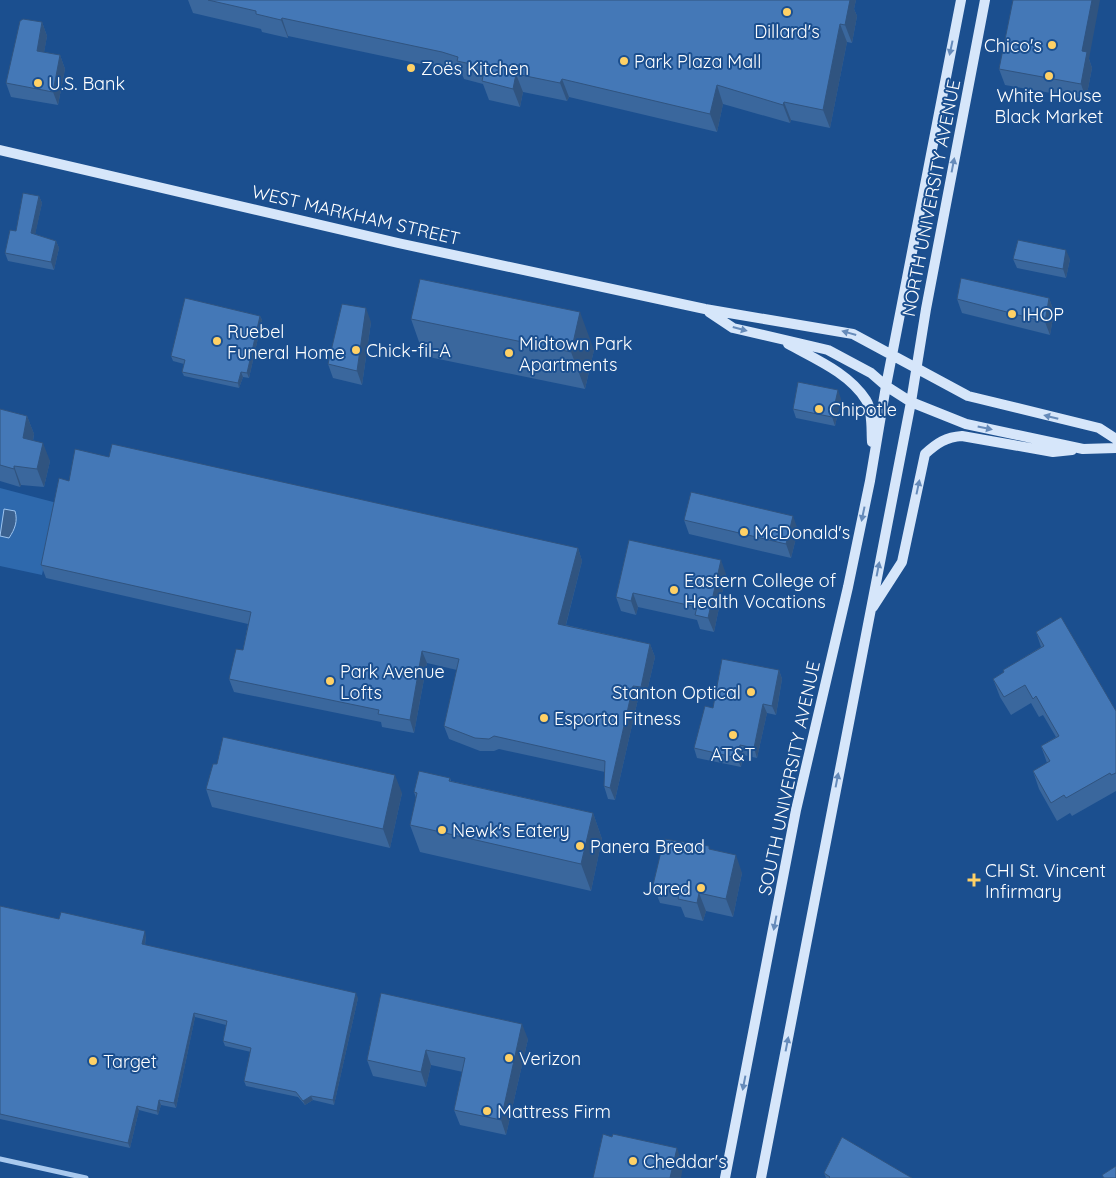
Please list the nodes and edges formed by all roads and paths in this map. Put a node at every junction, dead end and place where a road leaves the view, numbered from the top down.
1 (961, 0) edge
2 (985, 0) edge
3 (0, 150) edge
4 (705, 310) junction
5 (779, 339) junction
6 (892, 356) junction
7 (916, 369) junction
8 (886, 386) junction
9 (911, 402) junction
10 (1116, 438) edge
11 (1116, 448) edge
12 (1083, 450) junction
13 (872, 466) junction
14 (870, 612) junction
15 (0, 1159) edge
16 (86, 1178) edge
17 (725, 1178) edge
18 (761, 1178) edge

1 -> 6 main road, NORTH UNIVERSITY AVENUE
7 -> 2 main road, NORTH UNIVERSITY AVENUE
3 - 4 main road, WEST MARKHAM STREET
4 -> 5 main road, WEST MARKHAM STREET
6 -> 4 main road, WEST MARKHAM STREET
5 - 8 main road, WEST MARKHAM STREET
5 - 13 main road
6 - 7 main road, WEST MARKHAM STREET
6 - 8 main road, NORTH UNIVERSITY AVENUE
7 - 9 main road, NORTH UNIVERSITY AVENUE
10 -> 7 main road, WEST MARKHAM STREET
8 - 9 main road, WEST MARKHAM STREET
8 - 13 main road, SOUTH UNIVERSITY AVENUE
9 -> 12 main road, WEST MARKHAM STREET
14 -> 9 main road
11 - 12 main road, WEST MARKHAM STREET
14 -> 12 main road
13 -> 17 main road, SOUTH UNIVERSITY AVENUE
18 -> 14 main road
15 - 16 street

